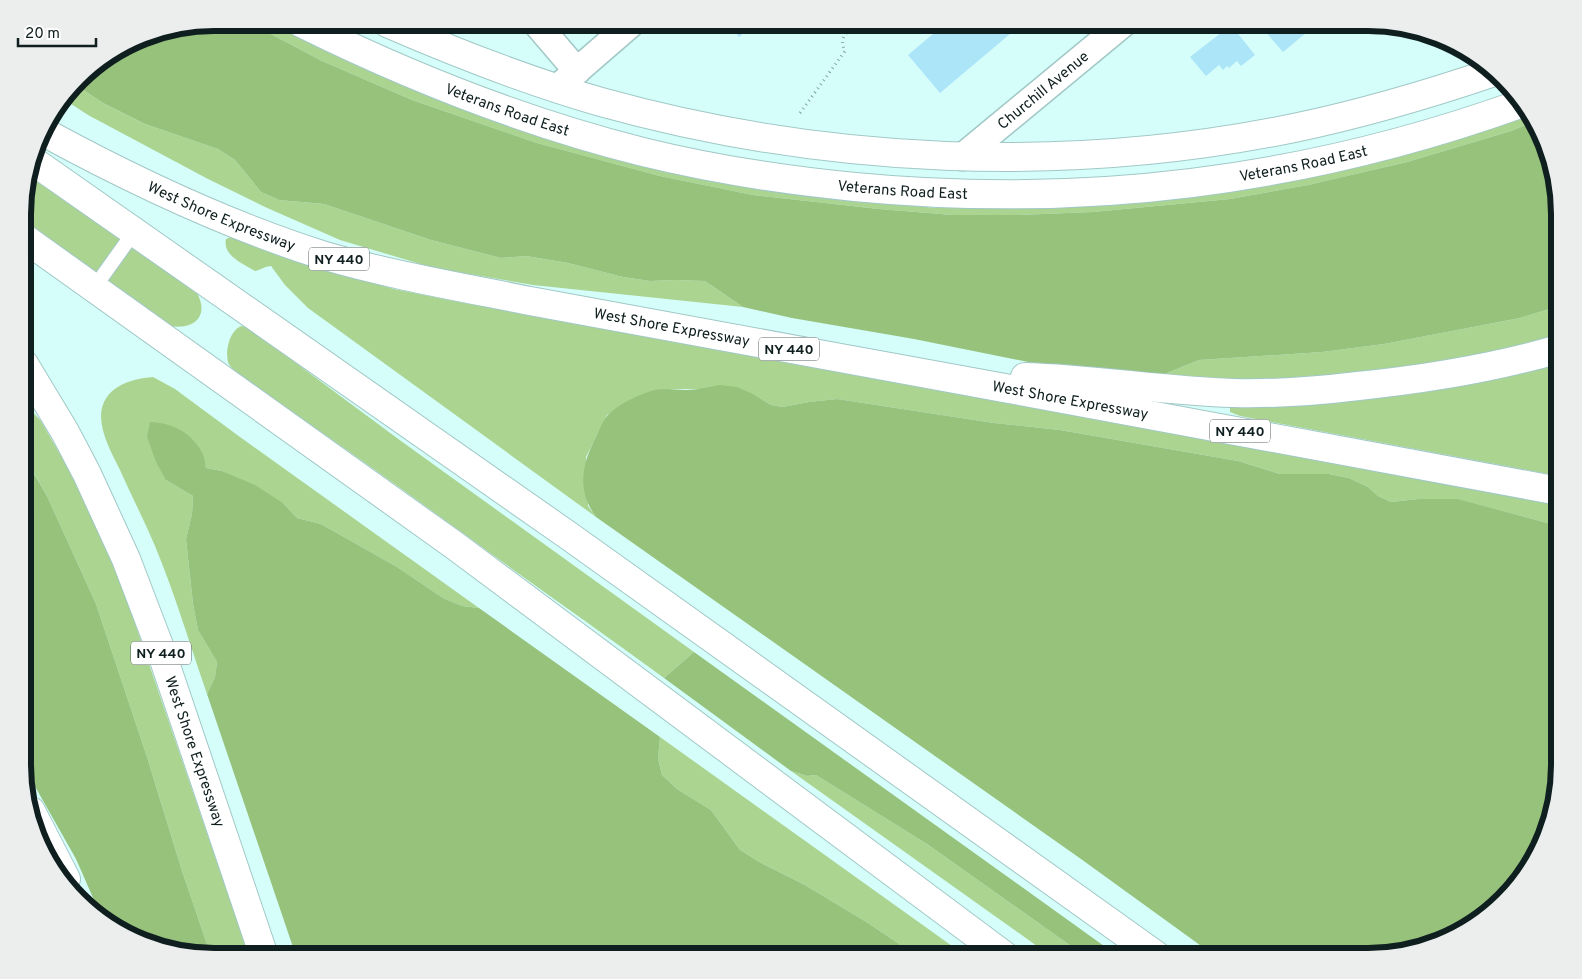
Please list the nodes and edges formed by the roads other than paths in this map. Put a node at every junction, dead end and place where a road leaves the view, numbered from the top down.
1 (320, 31) edge
2 (408, 31) edge
3 (541, 31) edge
4 (622, 31) edge
5 (1113, 31) edge
6 (1485, 75) edge
7 (567, 80) junction
8 (1515, 106) edge
9 (49, 135) edge
10 (962, 157) junction
11 (38, 164) edge
12 (134, 232) junction
13 (31, 243) edge
14 (94, 288) junction
15 (1551, 351) edge
16 (921, 373) junction
17 (31, 376) edge
18 (1551, 489) edge
19 (261, 948) edge
20 (994, 948) edge
21 (1146, 948) edge

1 - 8 main road, Veterans Road East
2 - 7 main road
3 - 7 street
4 - 7 street
5 - 10 street, Churchill Avenue
6 - 10 main road
7 - 10 main road
9 - 16 main road, West Shore Expressway / NY 440
11 - 12 main road
12 - 14 lane
12 - 21 main road
13 - 14 main road
14 - 20 main road
15 - 16 main road
16 - 18 main road, West Shore Expressway / NY 440
17 - 19 main road, West Shore Expressway / NY 440

